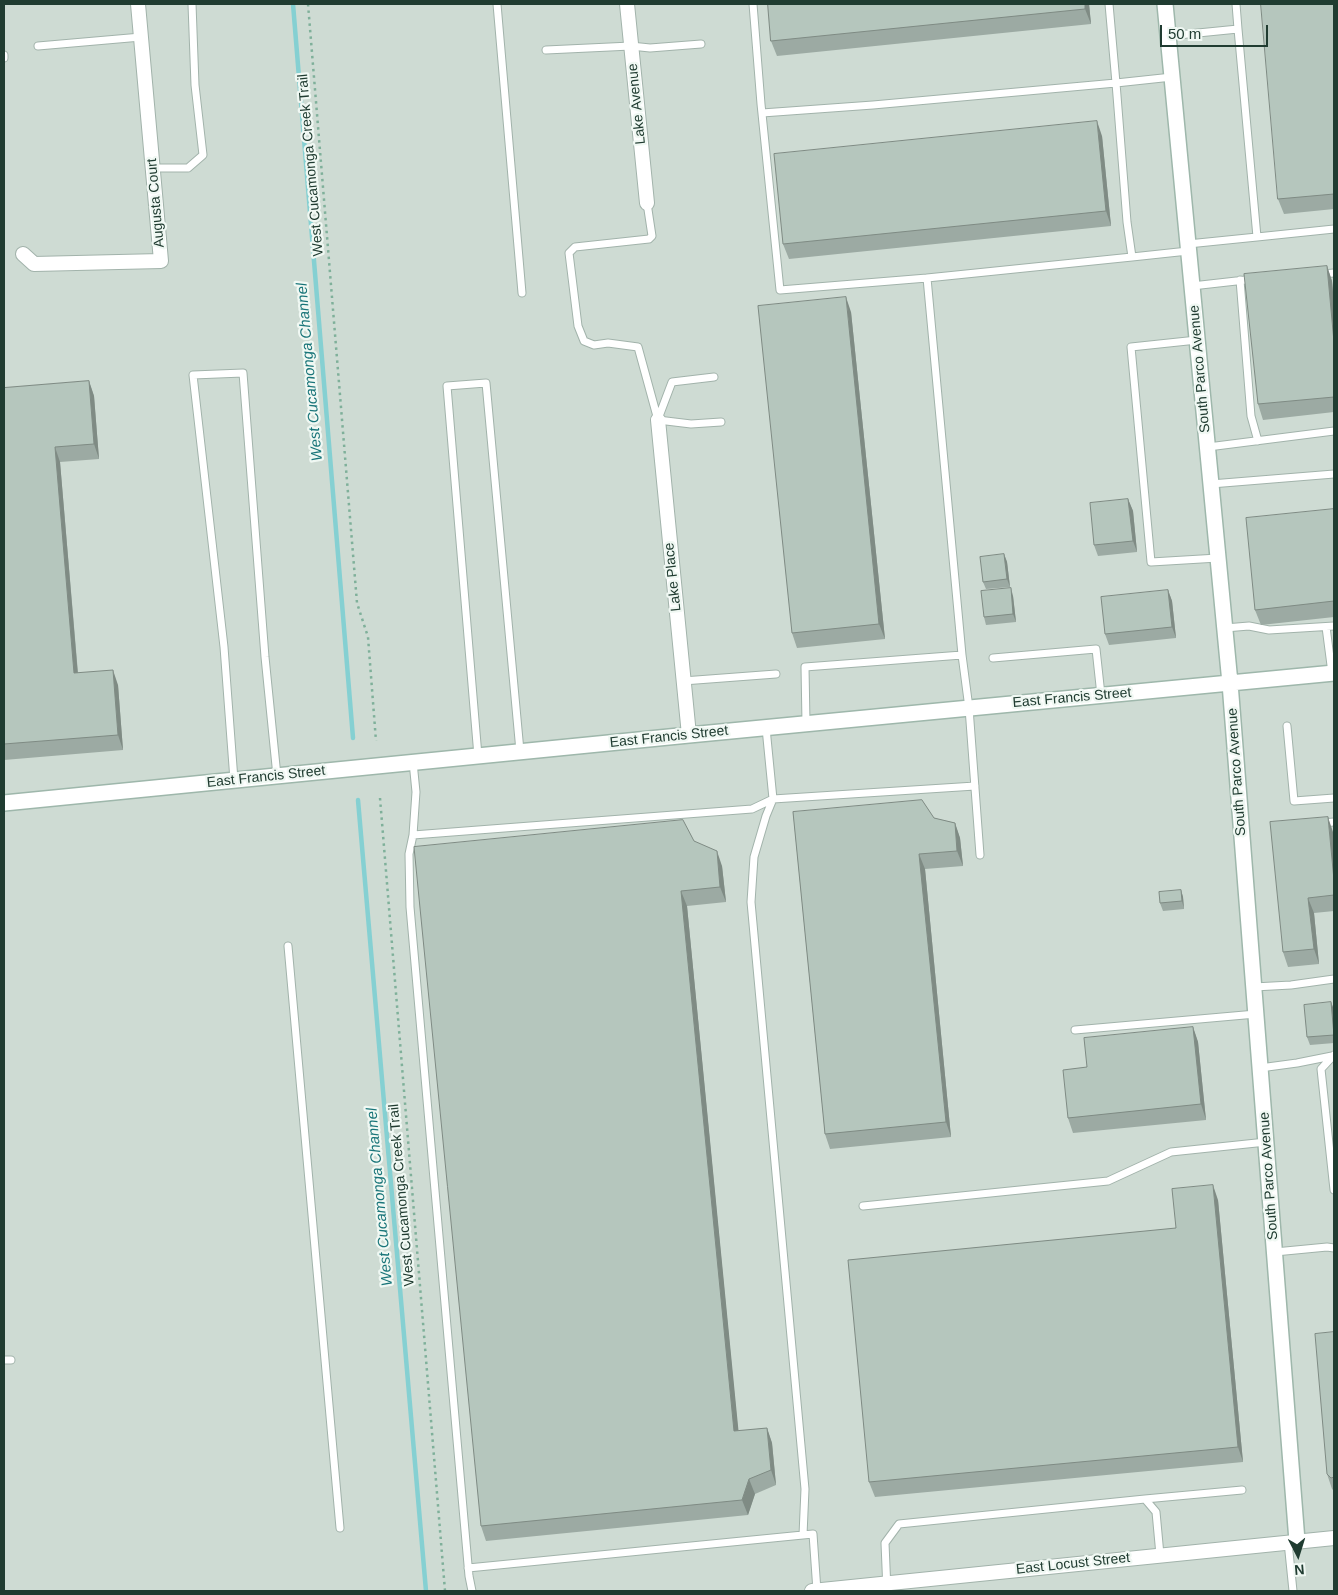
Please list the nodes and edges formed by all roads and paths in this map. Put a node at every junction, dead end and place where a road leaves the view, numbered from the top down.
1 (138, 4) edge
2 (192, 4) edge
3 (308, 4) edge
4 (497, 4) edge
5 (626, 4) edge
6 (754, 4) edge
7 (1109, 4) edge
8 (1165, 4) edge
9 (1236, 4) edge
10 (1238, 29) junction
11 (1168, 36) junction
12 (141, 37) junction
13 (701, 44) dead end
14 (38, 46) dead end
15 (631, 46) junction
16 (546, 50) dead end
17 (1172, 77) junction
18 (1116, 83) junction
19 (762, 113) junction
20 (153, 168) junction
21 (647, 203) joint
22 (1334, 229) edge
23 (1257, 237) junction
24 (1189, 247) junction
25 (23, 254) dead end
26 (1132, 257) junction
27 (1334, 273) edge
28 (1316, 274) edge
29 (927, 278) junction
30 (1262, 278) edge
31 (1240, 280) junction
32 (1192, 286) junction
33 (522, 293) dead end
34 (1198, 340) junction
35 (714, 377) dead end
36 (658, 420) junction
37 (721, 422) dead end
38 (1334, 431) edge
39 (1258, 441) junction
40 (1208, 447) junction
41 (1334, 474) edge
42 (1211, 484) junction
43 (1218, 558) junction
44 (1326, 626) junction
45 (1334, 626) edge
46 (1225, 628) junction
47 (962, 656) junction
48 (993, 658) dead end
49 (1333, 673) edge
50 (776, 674) dead end
51 (684, 681) junction
52 (1230, 683) junction
53 (1101, 695) junction
54 (969, 708) junction
55 (806, 723) junction
56 (1287, 726) dead end
57 (766, 727) junction
58 (689, 734) junction
59 (376, 741) dead end
60 (520, 751) junction
61 (478, 756) junction
62 (413, 762) junction
63 (277, 776) junction
64 (234, 780) junction
65 (975, 786) junction
66 (380, 798) dead end
67 (1334, 798) edge
68 (773, 800) junction
69 (4, 803) edge
70 (1334, 822) edge
71 (1317, 824) edge
72 (413, 835) junction
73 (980, 855) dead end
74 (288, 946) dead end
75 (1334, 979) edge
76 (1254, 986) junction
77 (1256, 1014) junction
78 (1075, 1030) dead end
79 (1333, 1055) edge
80 (1260, 1068) junction
81 (1266, 1142) junction
82 (1334, 1190) edge
83 (863, 1206) dead end
84 (1334, 1248) edge
85 (1274, 1252) junction
86 (1242, 1490) dead end
87 (1145, 1498) junction
88 (340, 1528) dead end
89 (803, 1535) junction
90 (1334, 1538) edge
91 (1292, 1542) junction
92 (1160, 1556) junction
93 (468, 1568) junction
94 (887, 1587) edge
95 (445, 1591) edge
96 (472, 1591) edge
97 (812, 1591) edge
98 (818, 1591) edge
99 (1293, 1591) edge

1 - 12 street, Augusta Court
2 - 20 lane
3 - 59 path, West Cucamonga Creek Trail
4 - 33 lane
5 - 15 street, Lake Avenue
6 - 19 lane
7 - 18 lane
8 - 11 street, South Parco Avenue
9 - 10 lane
10 - 11 lane
10 - 23 lane
11 - 17 street, South Parco Avenue
12 - 14 lane
12 - 20 street, Augusta Court
13 - 15 lane
15 - 16 lane
15 - 21 street, Lake Avenue
17 - 18 lane
17 - 24 street, South Parco Avenue
18 - 19 lane
18 - 26 lane
19 - 29 lane
20 - 25 street, Augusta Court
21 - 36 lane
22 - 23 lane
23 - 24 lane
24 - 26 lane
24 - 32 street, South Parco Avenue
26 - 29 lane
27 - 28 lane
29 - 47 lane
30 - 31 lane
31 - 32 lane
31 - 39 lane
32 - 34 street, South Parco Avenue
34 - 40 street, South Parco Avenue
34 - 43 lane
35 - 36 lane
36 - 37 lane
36 - 51 street, Lake Place
38 - 39 lane
39 - 40 lane
40 - 42 street, South Parco Avenue
41 - 42 lane
42 - 43 street, South Parco Avenue
43 - 46 street, South Parco Avenue
44 - 45 lane
44 - 46 lane
44 - 49 lane
46 - 52 street, South Parco Avenue
47 - 54 lane
47 - 55 lane
48 - 53 lane
49 - 52 street, East Francis Street
50 - 51 lane
51 - 58 street, Lake Place
52 - 53 street, East Francis Street
52 - 76 street, South Parco Avenue
53 - 54 street, East Francis Street
54 - 55 street, East Francis Street
54 - 65 lane
55 - 57 street, East Francis Street
56 - 67 lane
57 - 58 street, East Francis Street
57 - 68 lane
58 - 60 street, East Francis Street
60 - 61 street, East Francis Street
60 - 61 lane
61 - 62 street, East Francis Street
62 - 63 street, East Francis Street
62 - 72 lane
63 - 64 street, East Francis Street
63 - 64 lane
64 - 69 street, East Francis Street
65 - 68 lane
65 - 73 lane
66 - 95 path, West Cucamonga Creek Trail
68 - 72 lane
68 - 89 lane
70 - 71 lane
72 - 93 lane
74 - 88 lane
75 - 76 lane
76 - 77 street, South Parco Avenue
77 - 78 lane
77 - 80 street, South Parco Avenue
79 - 80 lane
79 - 82 lane
80 - 81 street, South Parco Avenue
81 - 83 lane
81 - 85 street, South Parco Avenue
84 - 85 lane
85 - 91 street, South Parco Avenue
86 - 87 lane
87 - 92 lane
87 - 94 lane
89 - 93 lane
89 - 98 lane
90 - 91 street, East Locust Street
91 - 92 street, East Locust Street
91 - 99 lane
92 - 94 street, East Locust Street
93 - 96 lane
94 - 98 street, East Locust Street
97 - 98 street, East Locust Street

